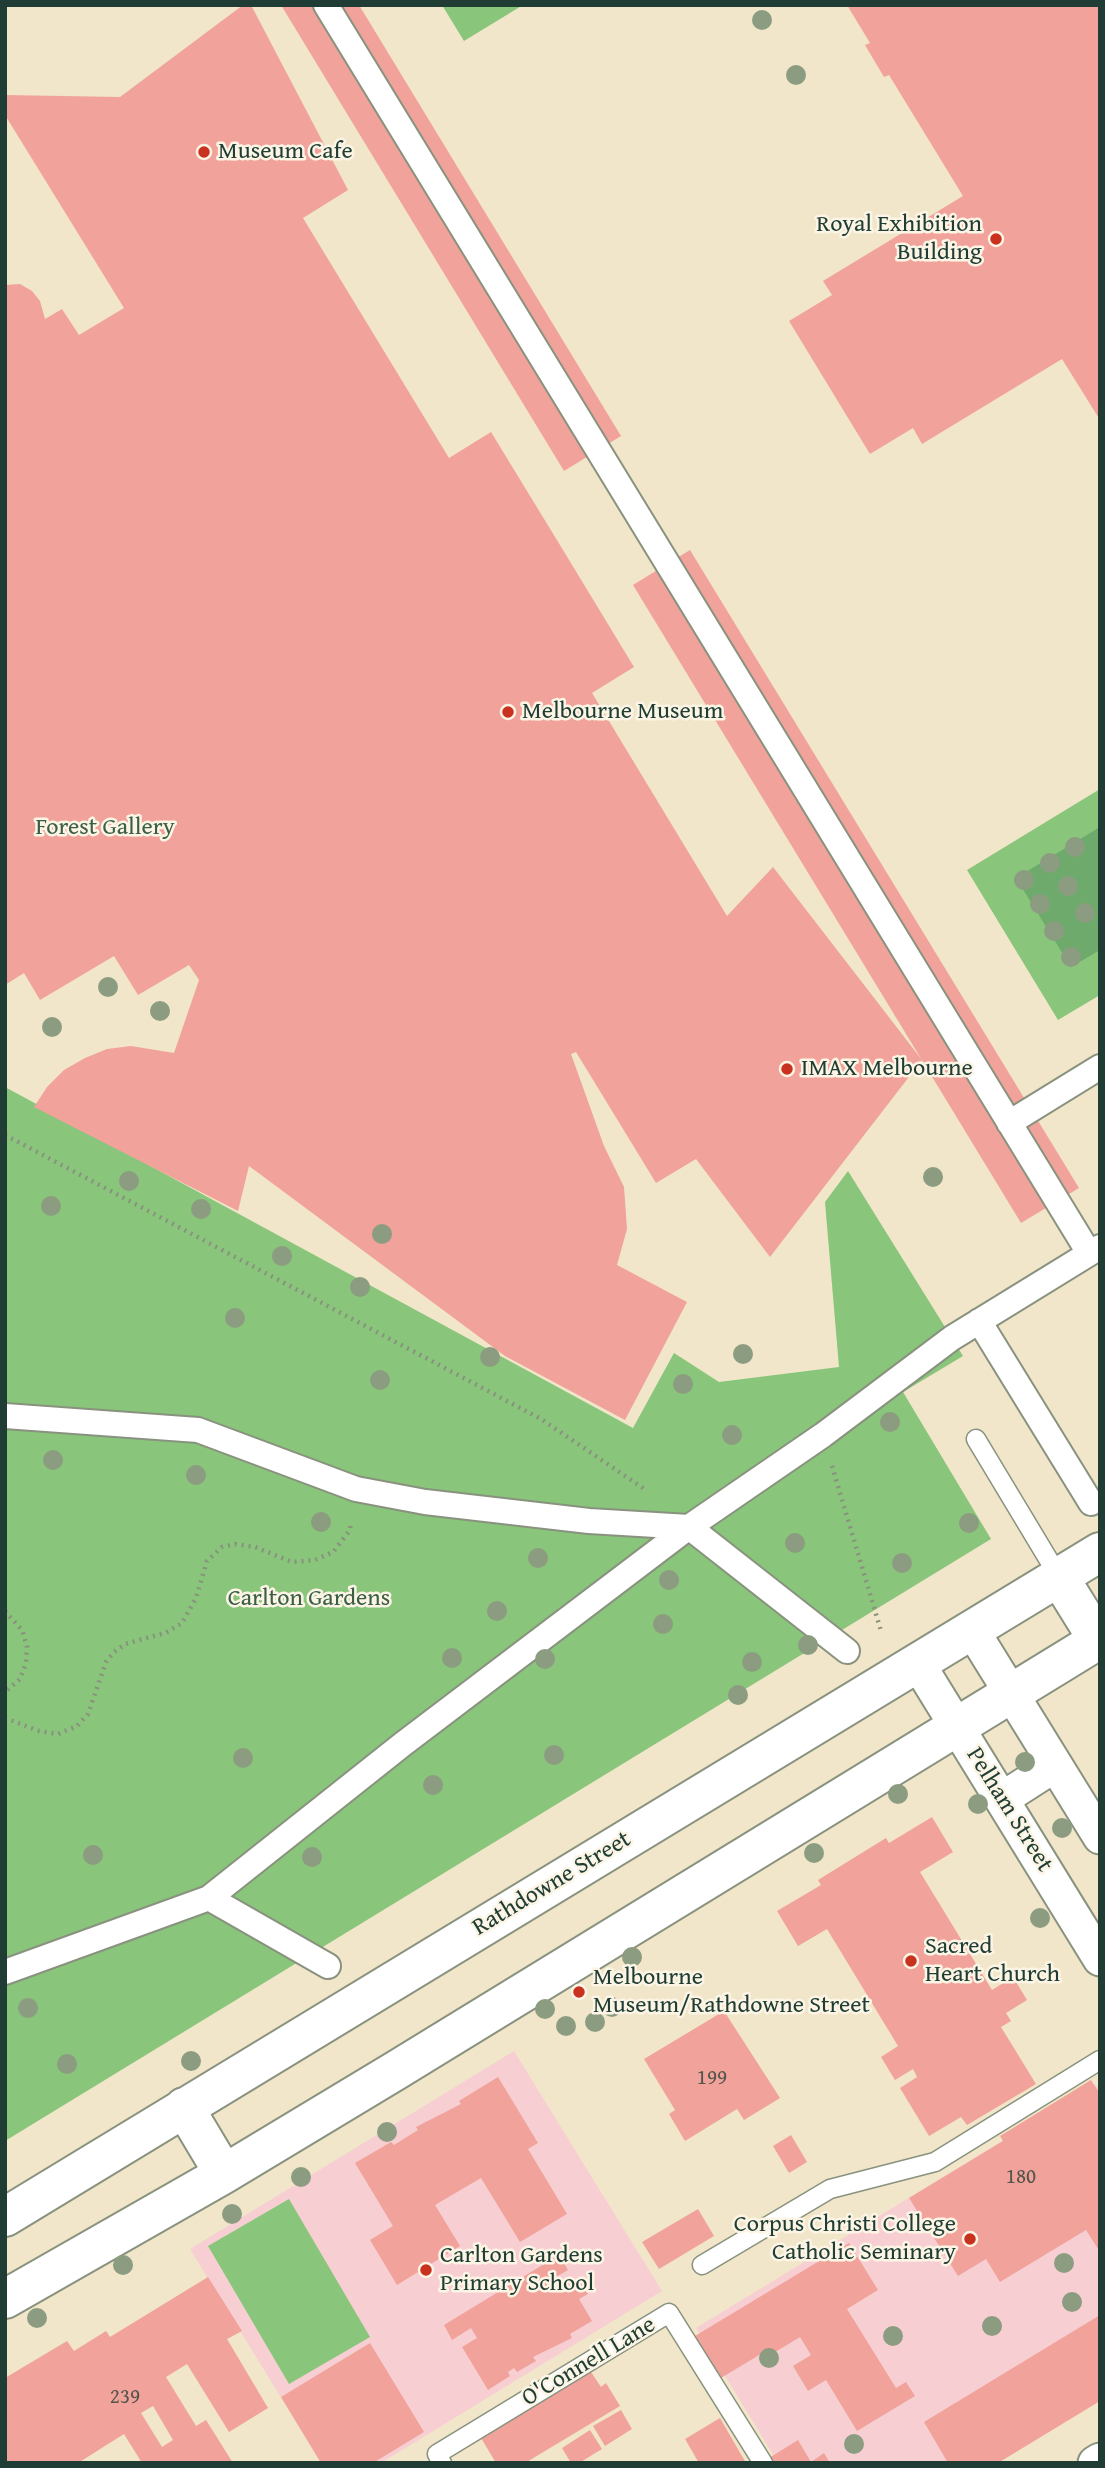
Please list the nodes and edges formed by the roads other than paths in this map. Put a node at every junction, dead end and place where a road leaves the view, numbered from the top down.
1 (326, 5) edge
2 (1100, 1067) edge
3 (1009, 1123) junction
4 (1095, 1250) edge
5 (979, 1321) junction
6 (5, 1416) edge
7 (976, 1439) dead end
8 (1091, 1503) dead end
9 (689, 1527) junction
10 (1100, 1552) edge
11 (1059, 1577) junction
12 (972, 1630) junction
13 (1099, 1639) edge
14 (847, 1651) dead end
15 (917, 1662) junction
16 (1012, 1695) junction
17 (957, 1727) junction
18 (1055, 1765) junction
19 (1002, 1798) junction
20 (1100, 1837) edge
21 (209, 1898) junction
22 (1100, 1959) edge
23 (328, 1966) dead end
24 (5, 1972) edge
25 (1100, 2060) edge
26 (184, 2107) junction
27 (224, 2174) junction
28 (5, 2217) edge
29 (702, 2265) dead end
30 (5, 2299) edge
31 (442, 2463) edge
32 (763, 2463) edge

1 - 3 street
2 - 3 street
3 - 4 street
4 - 5 street
5 - 8 street
5 - 9 street
6 - 9 street
7 - 11 lane
9 - 14 street
9 - 21 street
10 - 11 main road, Rathdowne Street
11 - 12 main road, Rathdowne Street
11 - 13 main road
12 - 15 main road, Rathdowne Street
12 - 16 street
13 - 16 main road
15 - 17 street, Pelham Street
15 - 26 main road, Rathdowne Street
16 - 17 main road
16 - 18 street
17 - 19 street, Pelham Street
17 - 27 main road
18 - 19 street
18 - 20 street
19 - 22 street, Pelham Street
21 - 23 street
21 - 24 street
25 - 29 lane
26 - 27 main road
26 - 28 main road, Rathdowne Street
27 - 30 main road
31 - 32 lane, O'Connell Lane

